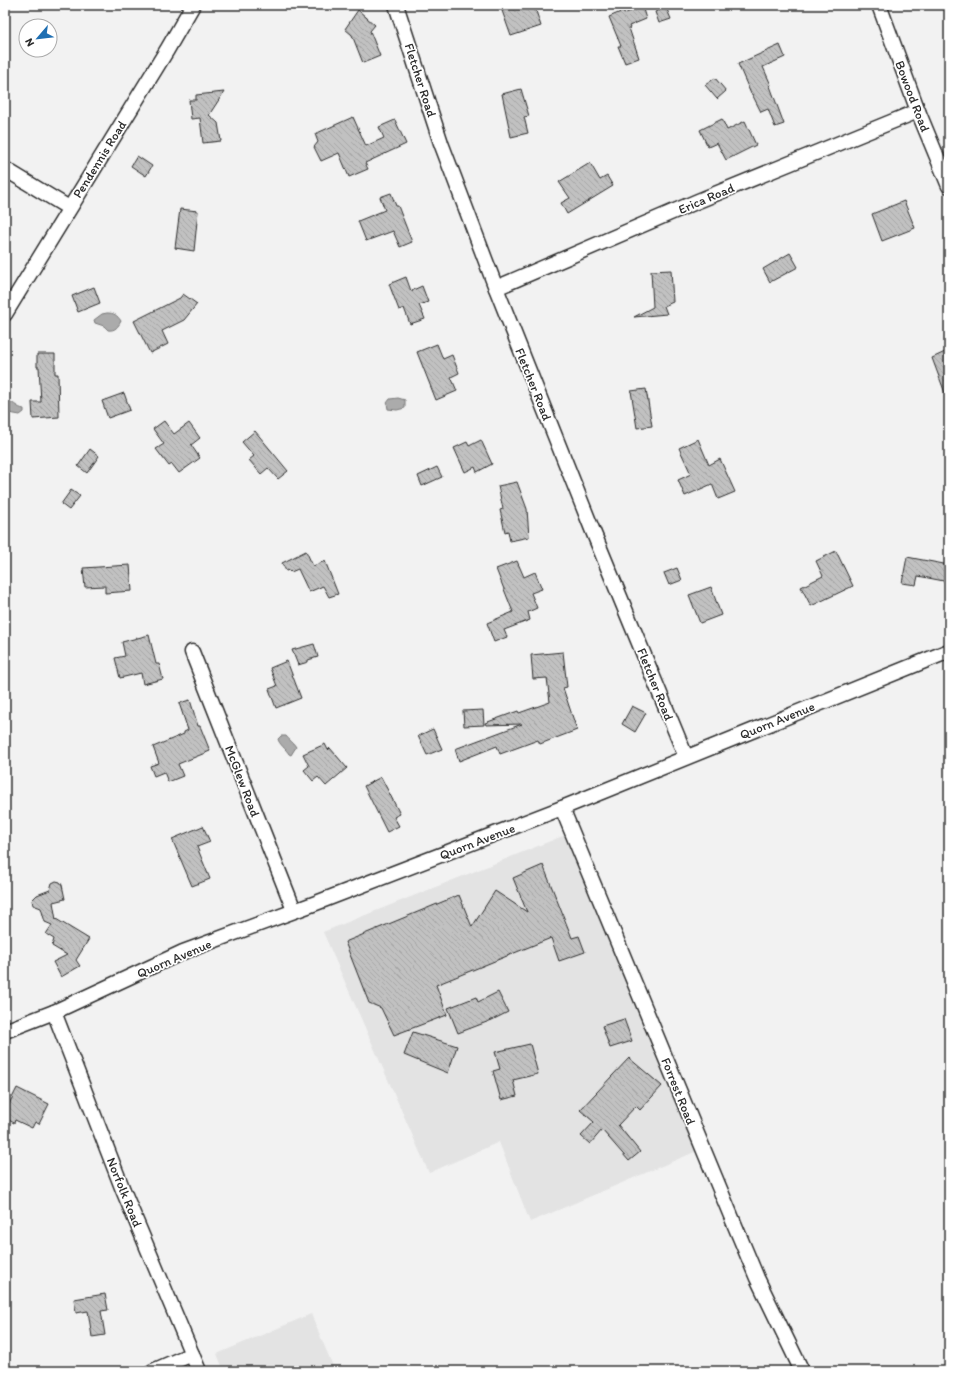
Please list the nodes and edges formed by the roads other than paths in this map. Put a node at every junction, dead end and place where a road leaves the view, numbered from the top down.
1 (193, 5) edge
2 (396, 5) edge
3 (879, 5) edge
4 (918, 111) junction
5 (5, 169) edge
6 (949, 186) edge
7 (69, 208) junction
8 (496, 288) junction
9 (5, 314) edge
10 (949, 651) edge
11 (192, 652) dead end
12 (686, 757) junction
13 (562, 808) junction
14 (294, 910) junction
15 (54, 1012) junction
16 (5, 1032) edge
17 (192, 1354) junction
18 (153, 1371) edge
19 (199, 1371) edge
20 (802, 1371) edge

1 - 7 street, Pendennis Road
2 - 8 street, Fletcher Road
3 - 4 street, Bowood Road
4 - 6 street, Bowood Road
4 - 8 street, Erica Road
5 - 7 street
7 - 9 street, Pendennis Road
8 - 12 street, Fletcher Road
10 - 12 street, Quorn Avenue
11 - 14 street, McGlew Road
12 - 13 street, Quorn Avenue
13 - 14 street, Quorn Avenue
13 - 20 street, Forrest Road
14 - 15 street, Quorn Avenue
15 - 16 street, Quorn Avenue
15 - 17 street, Norfolk Road
17 - 18 street
17 - 19 street, Norfolk Road

